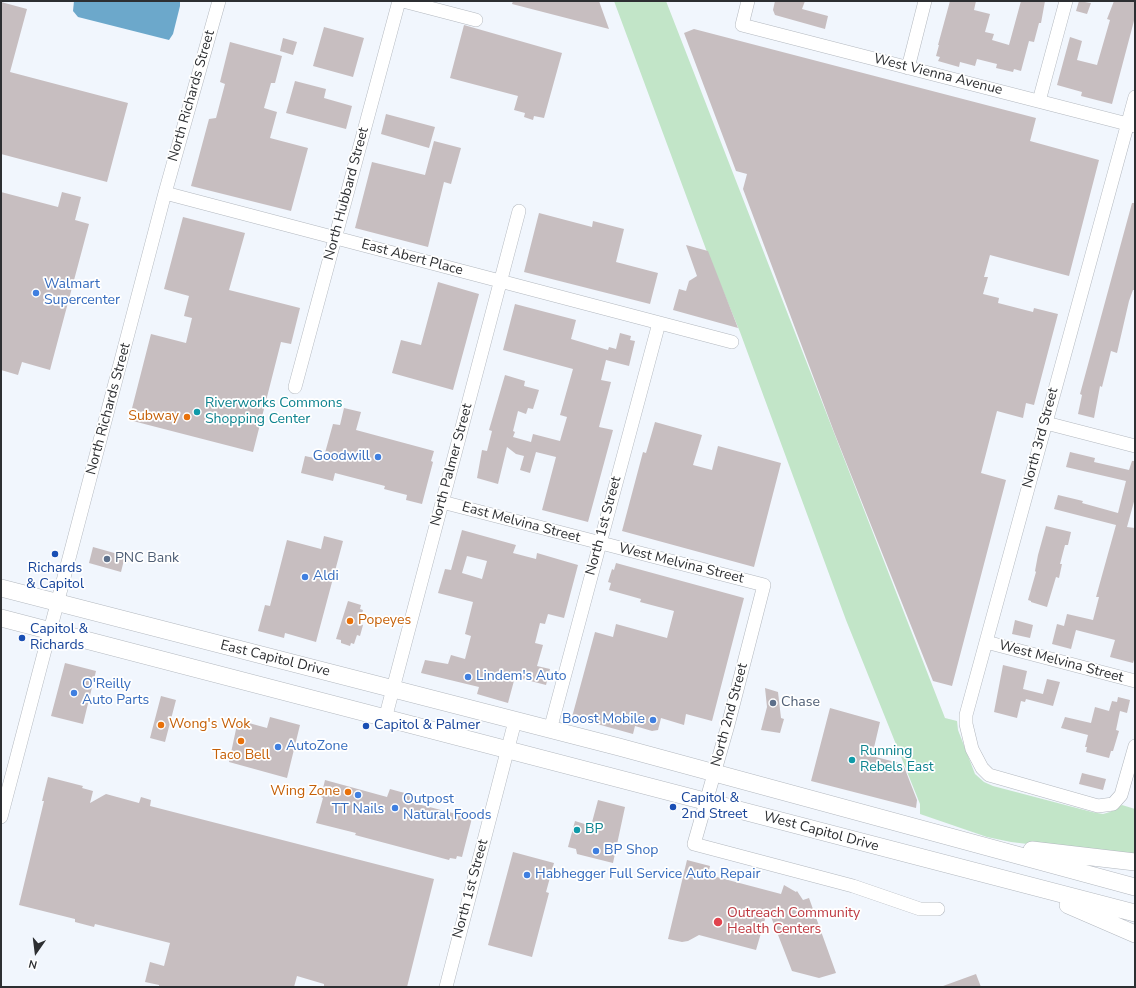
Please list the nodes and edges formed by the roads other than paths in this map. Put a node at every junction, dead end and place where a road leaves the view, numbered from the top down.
1 (219, 1) edge
2 (398, 1) edge
3 (403, 1) edge
4 (748, 1) edge
5 (925, 1) edge
6 (1066, 1) edge
7 (476, 20) dead end
8 (908, 68) junction
9 (1135, 98) edge
10 (1039, 101) junction
11 (1131, 125) edge
12 (165, 193) junction
13 (519, 211) dead end
14 (335, 238) junction
15 (501, 281) junction
16 (659, 323) junction
17 (732, 342) dead end
18 (295, 387) dead end
19 (1046, 422) junction
20 (1135, 446) edge
21 (442, 502) junction
22 (599, 543) junction
23 (764, 584) joint
24 (1, 588) edge
25 (58, 603) junction
26 (1, 618) edge
27 (50, 631) junction
28 (986, 642) junction
29 (1135, 681) edge
30 (392, 689) junction
31 (385, 719) junction
32 (515, 721) junction
33 (550, 730) junction
34 (1135, 746) edge
35 (507, 751) junction
36 (715, 774) junction
37 (705, 802) junction
38 (1, 817) edge
39 (984, 845) junction
40 (1135, 862) edge
41 (1024, 885) junction
42 (1135, 887) edge
43 (938, 909) dead end
44 (1135, 914) edge
45 (1135, 934) edge
46 (446, 987) edge

1 - 12 street, North Richards Street
2 - 14 street, North Hubbard Street
3 - 7 street
4 - 8 street, West Vienna Avenue
5 - 8 street
6 - 10 street
8 - 10 street, West Vienna Avenue
9 - 11 street, North 3rd Street
10 - 11 street, West Vienna Avenue
11 - 19 street, North 3rd Street
12 - 14 street, East Abert Place
12 - 25 street, North Richards Street
13 - 15 street, North Palmer Street
14 - 15 street, East Abert Place
14 - 18 street, North Hubbard Street
15 - 16 street, East Abert Place
15 - 21 street, North Palmer Street
16 - 17 street, East Abert Place
16 - 22 street, North 1st Street
19 - 20 street
19 - 28 street, North 3rd Street
21 - 22 street, East Melvina Street
21 - 30 street, North Palmer Street
22 - 23 street, West Melvina Street
22 - 33 street, North 1st Street
23 - 36 street, North 2nd Street
24 - 25 main road, East Capitol Drive
25 - 27 street, North Richards Street
25 - 30 main road, East Capitol Drive
26 - 27 main road
27 - 31 main road
27 - 38 street, North Richards Street
28 - 29 street, West Melvina Street
28 - 34 street, North 3rd Street
30 - 31 street, North Palmer Street
30 - 32 main road, East Capitol Drive
31 - 35 main road
32 - 33 main road, East Capitol Drive
32 - 35 street, North 1st Street
33 - 36 main road, West Capitol Drive
35 - 37 main road, West Capitol Drive
35 - 46 street, North 1st Street
36 - 37 street, North 2nd Street
36 - 39 main road, West Capitol Drive
37 - 41 main road, West Capitol Drive
37 - 43 street, North 2nd Street
39 - 40 main road
39 - 42 main road, West Capitol Drive
41 - 44 main road, West Capitol Drive
41 - 45 main road

